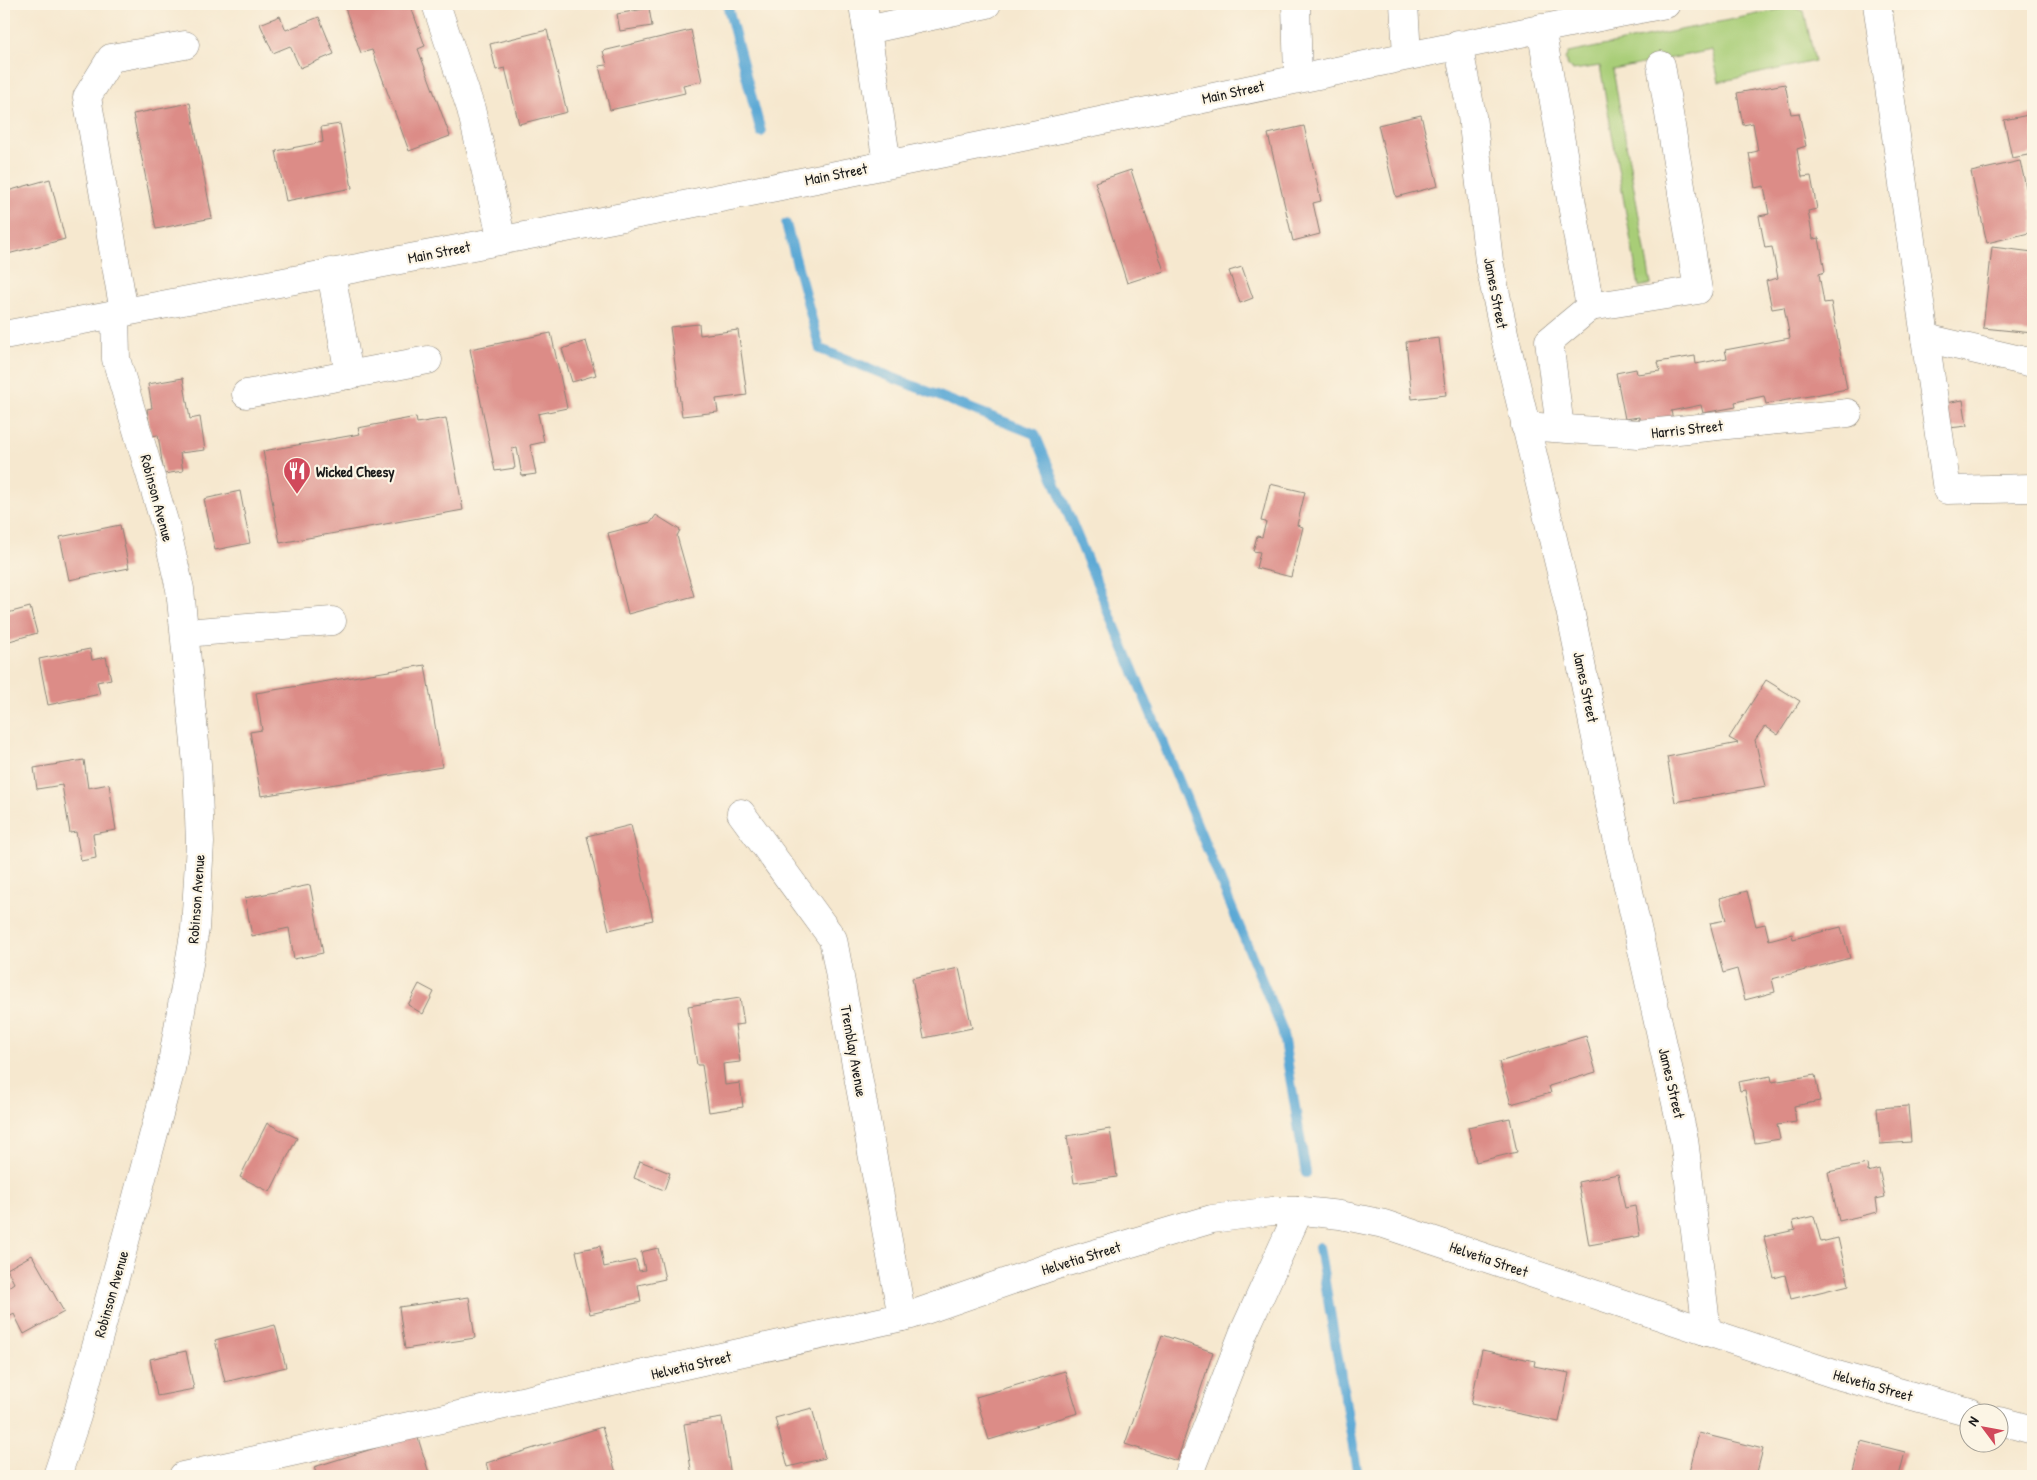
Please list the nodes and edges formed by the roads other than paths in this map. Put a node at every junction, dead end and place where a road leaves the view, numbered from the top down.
1 (436, 4) edge
2 (987, 4) edge
3 (1296, 4) edge
4 (1404, 4) edge
5 (1666, 4) edge
6 (1877, 4) edge
7 (865, 17) edge
8 (1541, 28) junction
9 (1458, 44) junction
10 (186, 45) dead end
11 (1408, 54) junction
12 (1661, 65) dead end
13 (1298, 78) junction
14 (887, 164) junction
15 (502, 240) junction
16 (331, 272) junction
17 (1590, 307) junction
18 (120, 312) junction
19 (4, 335) edge
20 (1925, 338) junction
21 (1550, 355) junction
22 (428, 360) dead end
23 (1510, 361) junction
24 (2033, 363) edge
25 (348, 375) junction
26 (246, 394) dead end
27 (1848, 413) dead end
28 (1526, 426) junction
29 (1560, 428) junction
30 (2033, 488) edge
31 (332, 621) dead end
32 (185, 634) junction
33 (741, 813) dead end
34 (1300, 1211) junction
35 (902, 1316) junction
36 (1707, 1332) junction
37 (1960, 1409) edge
38 (2010, 1424) edge
39 (2033, 1430) edge
40 (57, 1476) edge
41 (183, 1476) edge
42 (1188, 1476) edge

1 - 15 street
2 - 7 street
3 - 13 street
4 - 11 street
5 - 8 street, Main Street
6 - 20 street
7 - 14 street
8 - 9 street, Main Street
8 - 17 street
9 - 11 street, Main Street
9 - 23 street, James Street
10 - 18 street, Robinson Avenue
11 - 13 street, Main Street
12 - 17 street
13 - 14 street, Main Street
14 - 15 street, Main Street
15 - 16 street, Main Street
16 - 18 street, Main Street
16 - 25 street
17 - 21 street
18 - 19 street, Main Street
18 - 32 street, Robinson Avenue
20 - 24 street
20 - 30 street
21 - 23 street
21 - 29 street
22 - 25 street
23 - 28 street, James Street
25 - 26 street
27 - 29 street, Harris Street
28 - 29 street, Harris Street
28 - 36 street, James Street
31 - 32 street
32 - 40 street, Robinson Avenue
33 - 35 street, Tremblay Avenue
34 - 35 street, Helvetia Street
34 - 36 street, Helvetia Street
34 - 42 street
35 - 41 street, Helvetia Street
36 - 37 street, Helvetia Street
38 - 39 street

